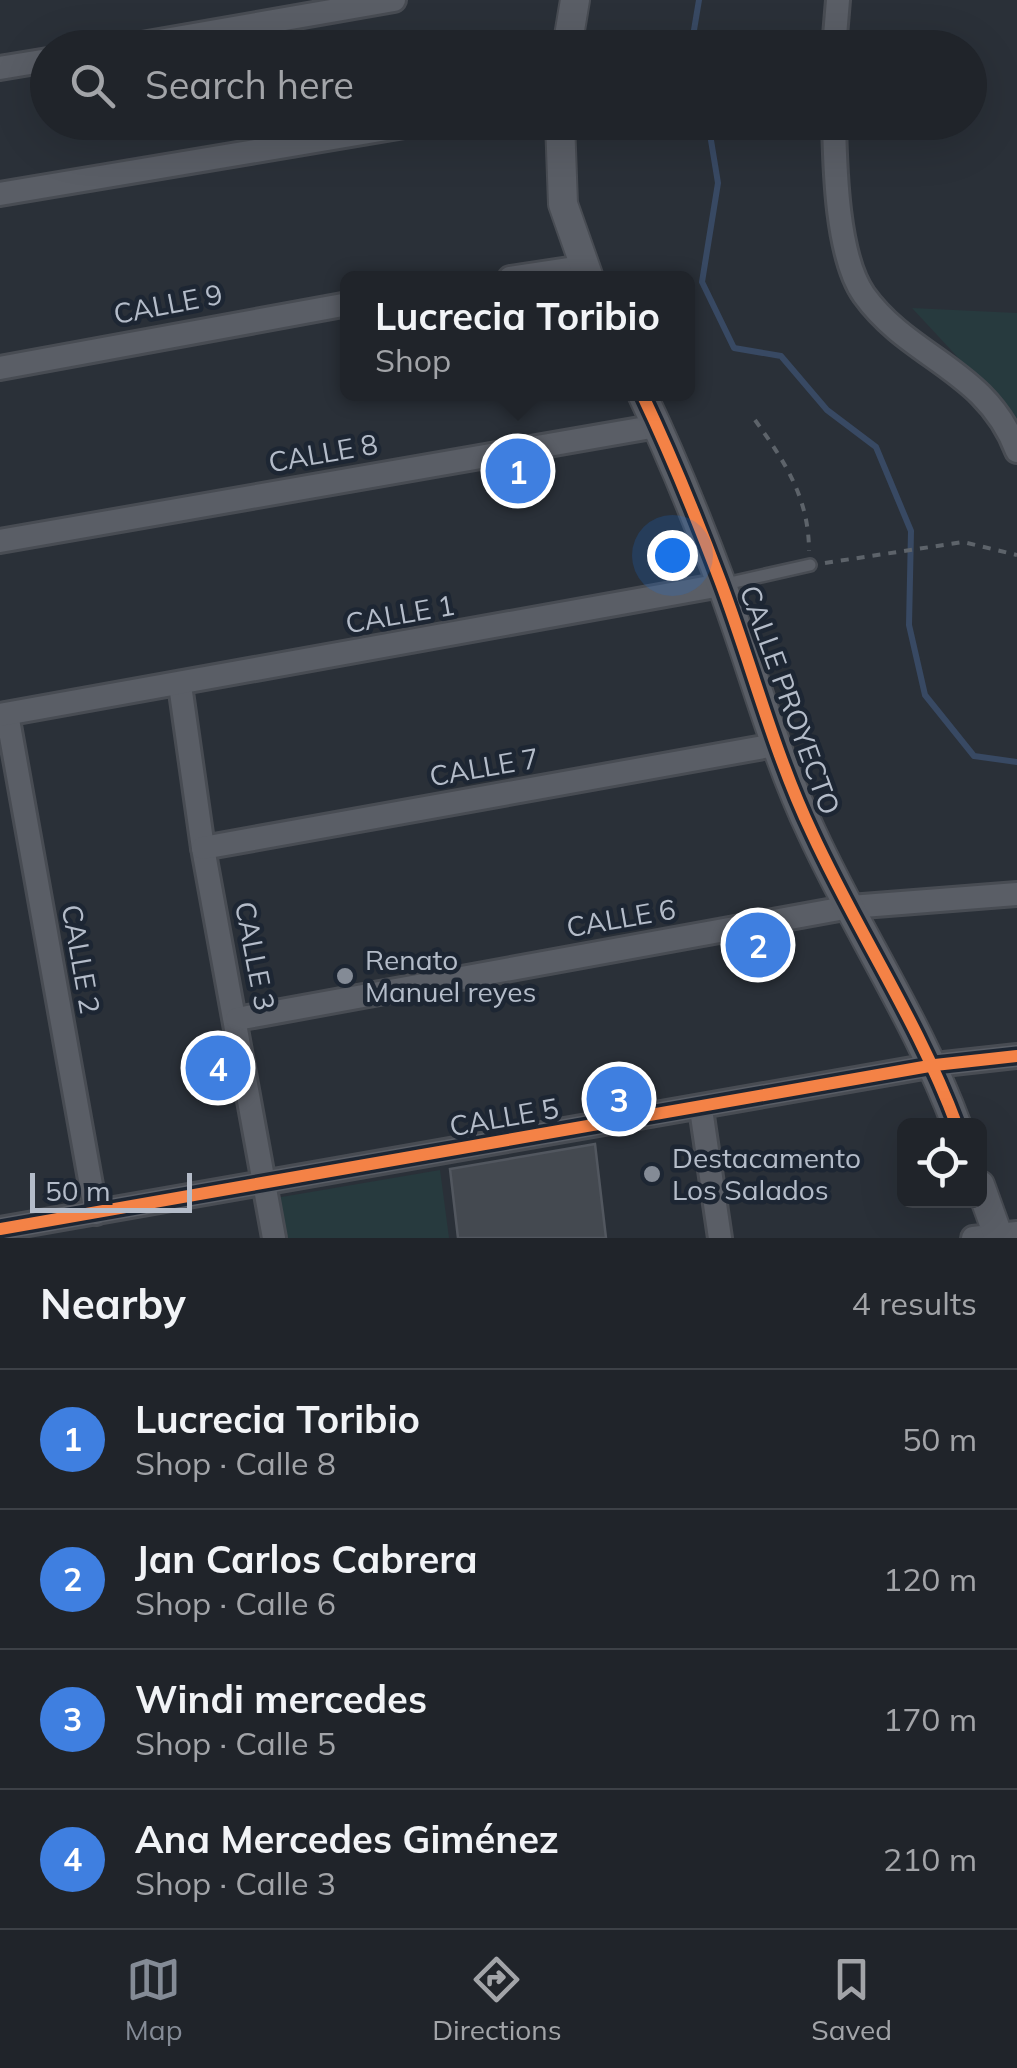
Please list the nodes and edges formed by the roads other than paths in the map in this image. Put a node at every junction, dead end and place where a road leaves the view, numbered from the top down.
1 (394, 0) edge
2 (575, 0) edge
3 (838, 0) edge
4 (222, 30) edge
5 (570, 30) edge
6 (836, 30) edge
7 (30, 63) edge
8 (0, 68) edge
9 (321, 140) edge
10 (560, 140) edge
11 (836, 140) edge
12 (0, 194) edge
13 (585, 271) edge
14 (340, 305) edge
15 (0, 368) edge
16 (645, 401) edge
17 (1008, 412) edge
18 (657, 426) junction
19 (1017, 451) edge
20 (0, 541) edge
21 (810, 565) road end
22 (721, 584) junction
23 (180, 685) junction
24 (4, 715) edge
25 (775, 745) junction
26 (204, 848) junction
27 (1017, 894) edge
28 (850, 907) junction
29 (237, 1019) junction
30 (1017, 1056) edge
31 (935, 1065) junction
32 (701, 1109) junction
33 (955, 1118) edge
34 (264, 1184) junction
35 (987, 1206) edge
36 (96, 1213) junction
37 (0, 1229) edge
38 (997, 1236) edge
39 (274, 1238) edge
40 (720, 1238) edge

1 - 4 street
2 - 5 street
3 - 6 street
7 - 8 street
9 - 12 street
10 - 13 street
11 - 17 street
14 - 15 street, CALLE 9
16 - 18 street, CALLE PROYECTO
17 - 19 street
18 - 20 street, CALLE 8
18 - 22 street, CALLE PROYECTO
21 - 22 lane, CALLE 1
22 - 23 street, CALLE 1
22 - 25 street, CALLE PROYECTO
23 - 24 street, CALLE 1
23 - 26 street, CALLE 3
24 - 36 street, CALLE 2
25 - 26 street, CALLE 7
25 - 28 street, CALLE PROYECTO
26 - 29 street, CALLE 3
27 - 28 street, CALLE 6
28 - 29 street, CALLE 6
28 - 31 street, CALLE PROYECTO
29 - 34 street, CALLE 3
30 - 31 street, CALLE 5
31 - 32 street, CALLE 5
31 - 33 street, CALLE PROYECTO
32 - 34 street, CALLE 5
32 - 40 street
34 - 36 street, CALLE 5
34 - 39 street, CALLE 3
35 - 38 street
36 - 37 street, CALLE 5

